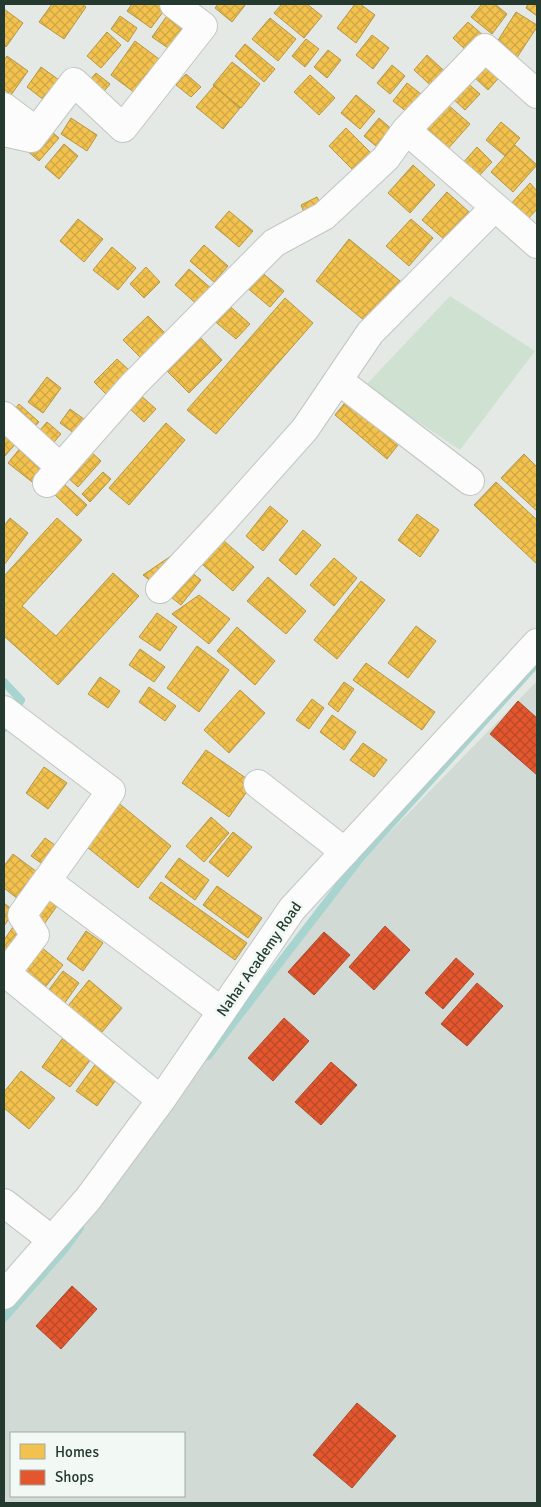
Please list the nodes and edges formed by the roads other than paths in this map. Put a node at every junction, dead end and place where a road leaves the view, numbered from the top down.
1 (174, 4) edge
2 (537, 94) edge
3 (4, 107) edge
4 (406, 130) junction
5 (36, 131) junction
6 (4, 132) edge
7 (495, 208) junction
8 (537, 244) edge
9 (338, 380) junction
10 (4, 416) edge
11 (470, 481) dead end
12 (160, 589) dead end
13 (537, 643) edge
14 (4, 710) edge
15 (258, 784) dead end
16 (345, 852) junction
17 (47, 880) junction
18 (221, 1011) junction
19 (161, 1100) junction
20 (4, 1203) edge
21 (52, 1240) junction
22 (4, 1295) edge

1 - 5 street
2 - 4 street
3 - 5 street
4 - 7 street
4 - 10 street
5 - 6 street
7 - 8 street
7 - 9 street
9 - 11 street
9 - 12 street
13 - 16 street, Nahar Academy Road
14 - 17 street
15 - 16 street
16 - 18 street, Nahar Academy Road
17 - 18 street
17 - 19 street
18 - 19 street, Nahar Academy Road
19 - 21 street, Nahar Academy Road
20 - 21 street
21 - 22 street, Nahar Academy Road

